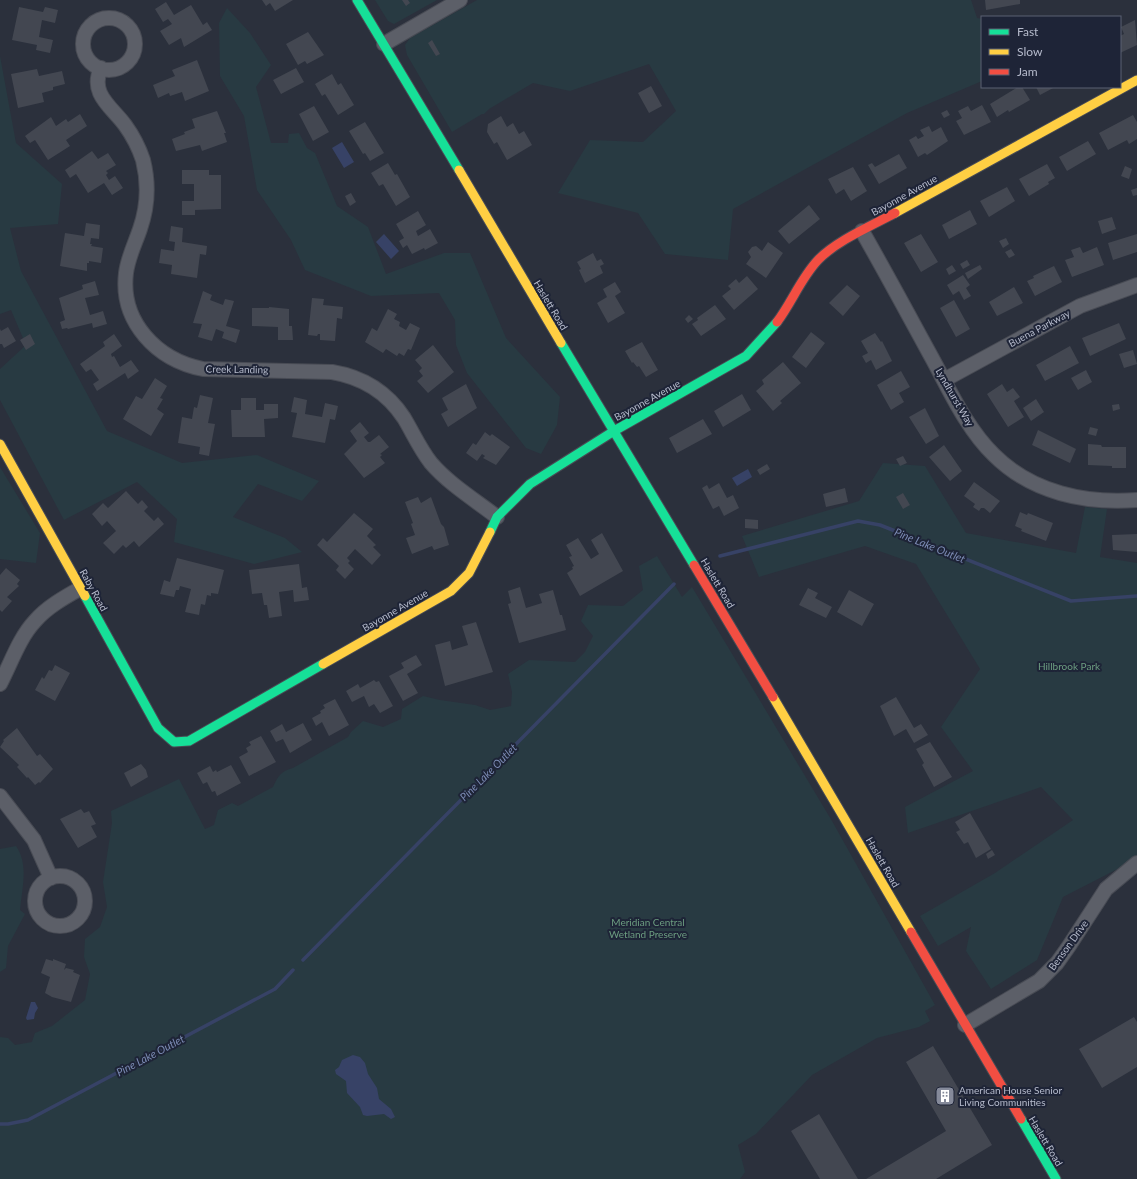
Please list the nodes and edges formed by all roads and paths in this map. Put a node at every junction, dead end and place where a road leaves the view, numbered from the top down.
1 (357, 0) edge
2 (460, 0) edge
3 (384, 44) junction
4 (100, 68) dead end
5 (1137, 80) edge
6 (1121, 87) edge
7 (1120, 88) edge
8 (862, 231) junction
9 (1137, 285) edge
10 (944, 380) junction
11 (614, 431) junction
12 (0, 444) edge
13 (1137, 500) edge
14 (497, 517) junction
15 (81, 588) junction
16 (0, 684) edge
17 (174, 742) joint
18 (0, 796) edge
19 (1137, 863) edge
20 (51, 878) dead end
21 (965, 1025) junction
22 (1056, 1179) edge

1 - 3 street, Haslett Road
2 - 3 street
3 - 11 street, Haslett Road
4 - 14 street, Creek Landing
5 - 6 street, Bayonne Avenue
7 - 8 street, Bayonne Avenue
8 - 10 street, Lyndhurst Way
8 - 11 street, Bayonne Avenue
9 - 10 street, Buena Parkway
10 - 13 street, Lyndhurst Way
11 - 14 street, Bayonne Avenue
11 - 21 street, Haslett Road
12 - 15 street, Raby Road
14 - 17 street, Bayonne Avenue
15 - 16 street
15 - 17 street, Raby Road
18 - 20 street
19 - 21 street, Benson Drive
21 - 22 street, Haslett Road

